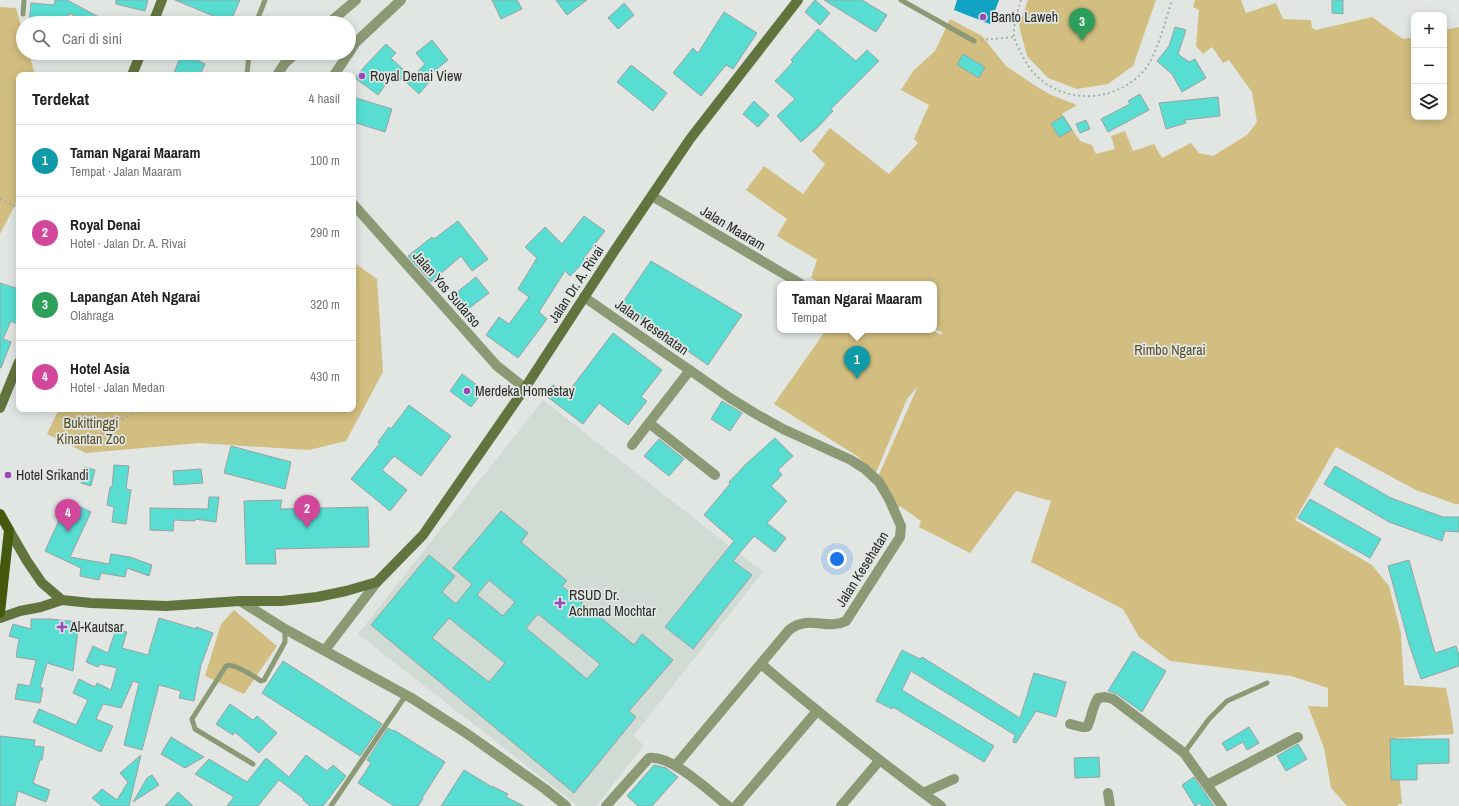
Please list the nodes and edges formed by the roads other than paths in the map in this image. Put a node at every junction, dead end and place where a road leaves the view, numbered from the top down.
1 (24, 0) edge
2 (162, 0) edge
3 (264, 0) edge
4 (356, 0) edge
5 (401, 0) edge
6 (798, 0) edge
7 (901, 0) edge
8 (23, 14) dead end
9 (156, 16) edge
10 (258, 16) edge
11 (337, 16) edge
12 (974, 41) road end
13 (356, 42) edge
14 (138, 60) edge
15 (248, 60) edge
16 (288, 60) edge
17 (344, 60) edge
18 (133, 72) edge
19 (246, 72) edge
20 (279, 72) edge
21 (336, 72) edge
22 (652, 196) junction
23 (356, 207) edge
24 (796, 281) edge
25 (584, 297) junction
26 (16, 369) edge
27 (690, 370) junction
28 (525, 388) junction
29 (0, 408) edge
30 (649, 423) junction
31 (632, 445) dead end
32 (715, 475) dead end
33 (0, 514) edge
34 (9, 530) junction
35 (377, 582) junction
36 (62, 600) junction
37 (240, 601) junction
38 (0, 613) edge
39 (0, 618) edge
40 (285, 629) junction
41 (326, 650) junction
42 (761, 664) junction
43 (1267, 683) dead end
44 (406, 695) junction
45 (817, 711) junction
46 (1070, 724) dead end
47 (1298, 738) dead end
48 (1184, 754) junction
49 (879, 761) junction
50 (253, 764) dead end
51 (676, 765) junction
52 (954, 779) dead end
53 (1207, 785) junction
54 (923, 793) junction
55 (1108, 793) dead end
56 (331, 806) edge
57 (566, 806) edge
58 (606, 806) edge
59 (728, 806) edge
60 (736, 806) edge
61 (841, 806) edge
62 (941, 806) edge
63 (1110, 806) edge
64 (1222, 806) edge

1 - 8 lane
2 - 9 main road
3 - 10 lane
4 - 11 street
5 - 13 street
6 - 22 main road, Jalan Dr. A. Rivai
7 - 12 lane
14 - 18 main road
15 - 19 lane
16 - 20 street
17 - 21 street
22 - 24 street, Jalan Maaram
22 - 25 main road, Jalan Dr. A. Rivai
23 - 28 street, Jalan Yos Sudarso
25 - 27 street, Jalan Kesehatan
25 - 28 main road, Jalan Dr. A. Rivai
26 - 29 main road
27 - 30 street
27 - 42 street, Jalan Kesehatan
28 - 35 main road, Jalan Dr. A. Rivai
30 - 31 street
30 - 32 street
33 - 34 main road
34 - 36 main road
34 - 38 main road
35 - 37 main road
35 - 41 street
36 - 37 main road
36 - 39 main road
37 - 40 street
40 - 41 street
40 - 50 lane
41 - 44 street
42 - 45 street
42 - 51 street, Jalan Kesehatan
43 - 48 lane
44 - 56 lane
44 - 57 street
45 - 49 street
45 - 60 street
46 - 48 street
47 - 53 street
48 - 53 street
49 - 54 street
49 - 61 street
51 - 58 street
51 - 59 street
52 - 54 street
53 - 64 street
54 - 62 street
55 - 63 street

